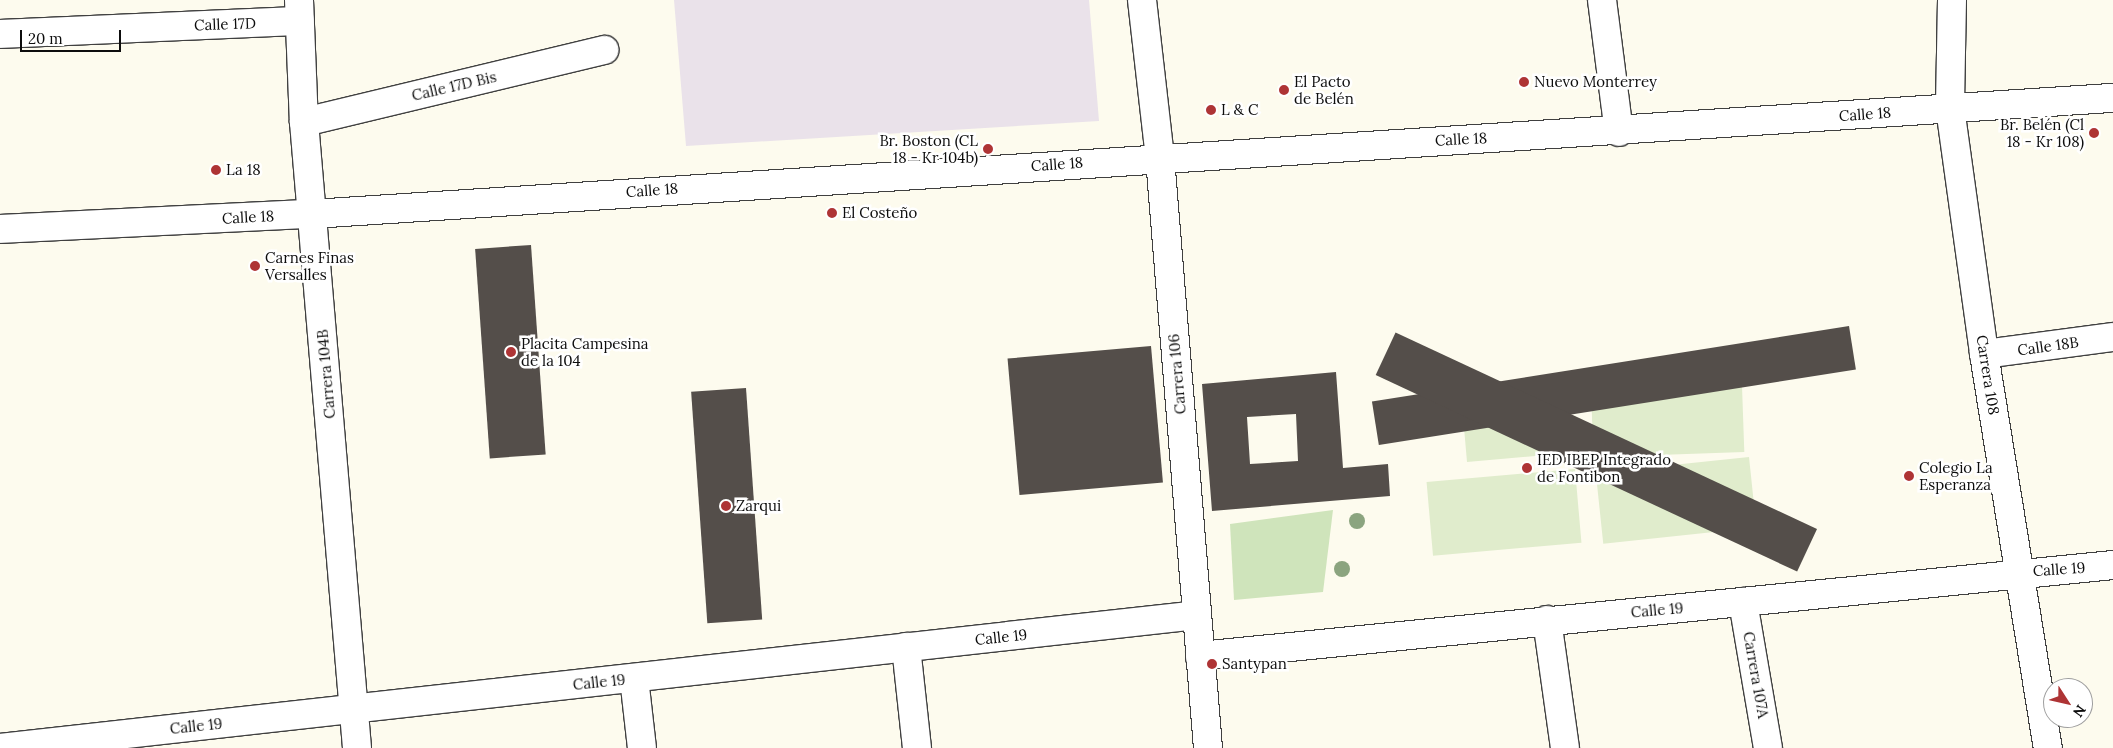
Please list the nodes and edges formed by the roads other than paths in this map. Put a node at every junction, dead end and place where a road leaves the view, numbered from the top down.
1 (1142, 0) edge
2 (1602, 0) edge
3 (1952, 0) edge
4 (300, 11) edge
5 (0, 34) edge
6 (605, 50) dead end
7 (2113, 98) edge
8 (1950, 108) junction
9 (304, 122) junction
10 (1619, 132) junction
11 (1160, 158) junction
12 (312, 214) junction
13 (0, 229) edge
14 (2113, 337) edge
15 (1984, 354) junction
16 (2113, 565) edge
17 (2020, 572) junction
18 (1743, 602) junction
19 (1197, 615) junction
20 (1548, 620) junction
21 (906, 647) junction
22 (1200, 656) junction
23 (634, 678) junction
24 (354, 709) junction
25 (83, 743) edge
26 (0, 748) edge
27 (357, 748) edge
28 (642, 748) edge
29 (917, 748) edge
30 (1208, 748) edge
31 (1565, 748) edge
32 (1768, 748) edge
33 (2048, 748) edge

1 - 11 street, Carrera 106
2 - 10 street
3 - 8 street, Carrera 108
4 - 5 street, Calle 17D
4 - 9 street, Carrera 104B
6 - 9 street, Calle 17D Bis
7 - 8 street, Calle 18
8 - 10 street, Calle 18
8 - 15 street, Carrera 108
9 - 12 street, Carrera 104B
10 - 11 street, Calle 18
11 - 12 street, Calle 18
11 - 19 street, Carrera 106
12 - 13 street, Calle 18
12 - 24 street, Carrera 104B
14 - 15 street, Calle 18B
15 - 17 street, Carrera 108
16 - 17 street, Calle 19
17 - 18 street, Calle 19
17 - 33 street, Carrera 108
18 - 20 street, Calle 19
18 - 32 street, Carrera 107A
19 - 21 street, Calle 19
19 - 22 street, Carrera 106
20 - 22 street, Calle 19
20 - 31 street
21 - 23 street, Calle 19
21 - 29 street
22 - 30 street, Carrera 106
23 - 24 street, Calle 19
23 - 28 street
24 - 25 street, Calle 19
24 - 27 street, Carrera 104B
25 - 26 street, Calle 19

